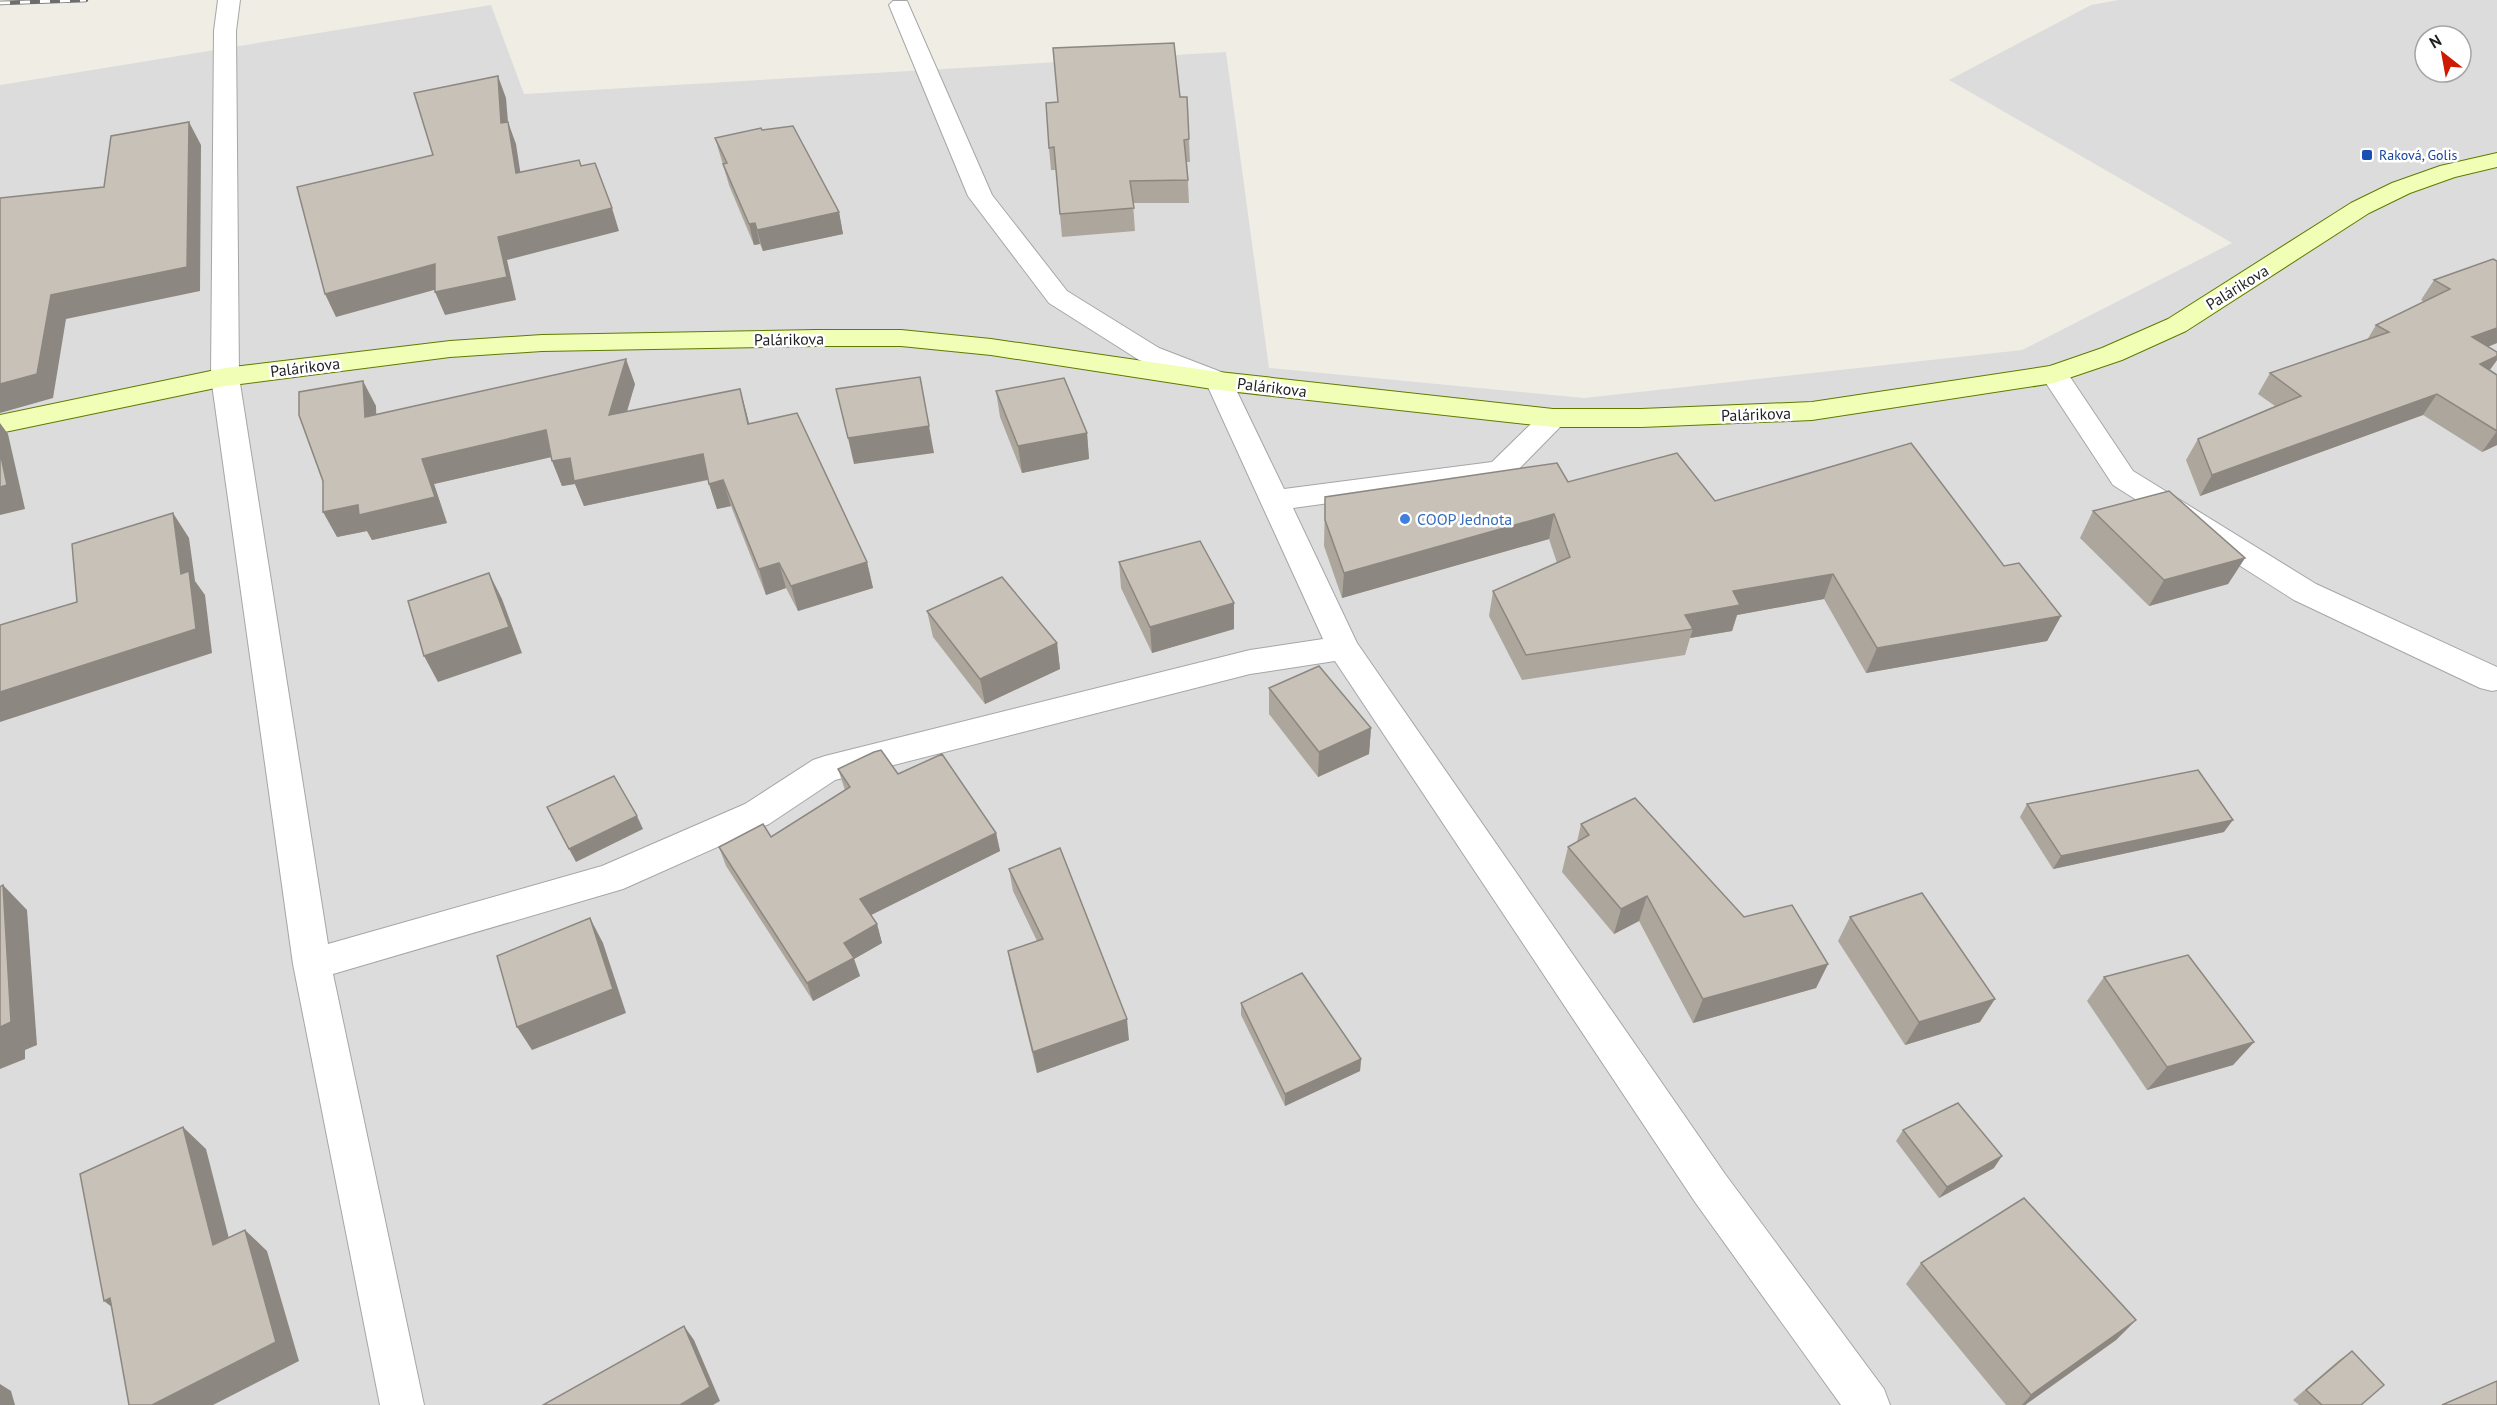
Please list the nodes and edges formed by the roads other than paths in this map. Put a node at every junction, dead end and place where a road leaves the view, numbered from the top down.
1 (229, 0) edge
2 (900, 5) dead end
3 (2497, 160) edge
4 (2054, 374) junction
5 (225, 377) junction
6 (1219, 381) junction
7 (1553, 418) junction
8 (0, 424) edge
9 (1274, 500) junction
10 (1343, 648) junction
11 (2496, 680) edge
12 (312, 964) junction
13 (402, 1405) edge
14 (1868, 1405) edge

1 - 5 street
2 - 6 street
3 - 4 main road, Palárikova
4 - 7 main road, Palárikova
4 - 11 street
5 - 6 main road, Palárikova
5 - 8 main road, Palárikova
5 - 12 street
6 - 7 main road, Palárikova
6 - 9 street
7 - 9 street
9 - 10 street
10 - 12 street
10 - 14 street
12 - 13 street

